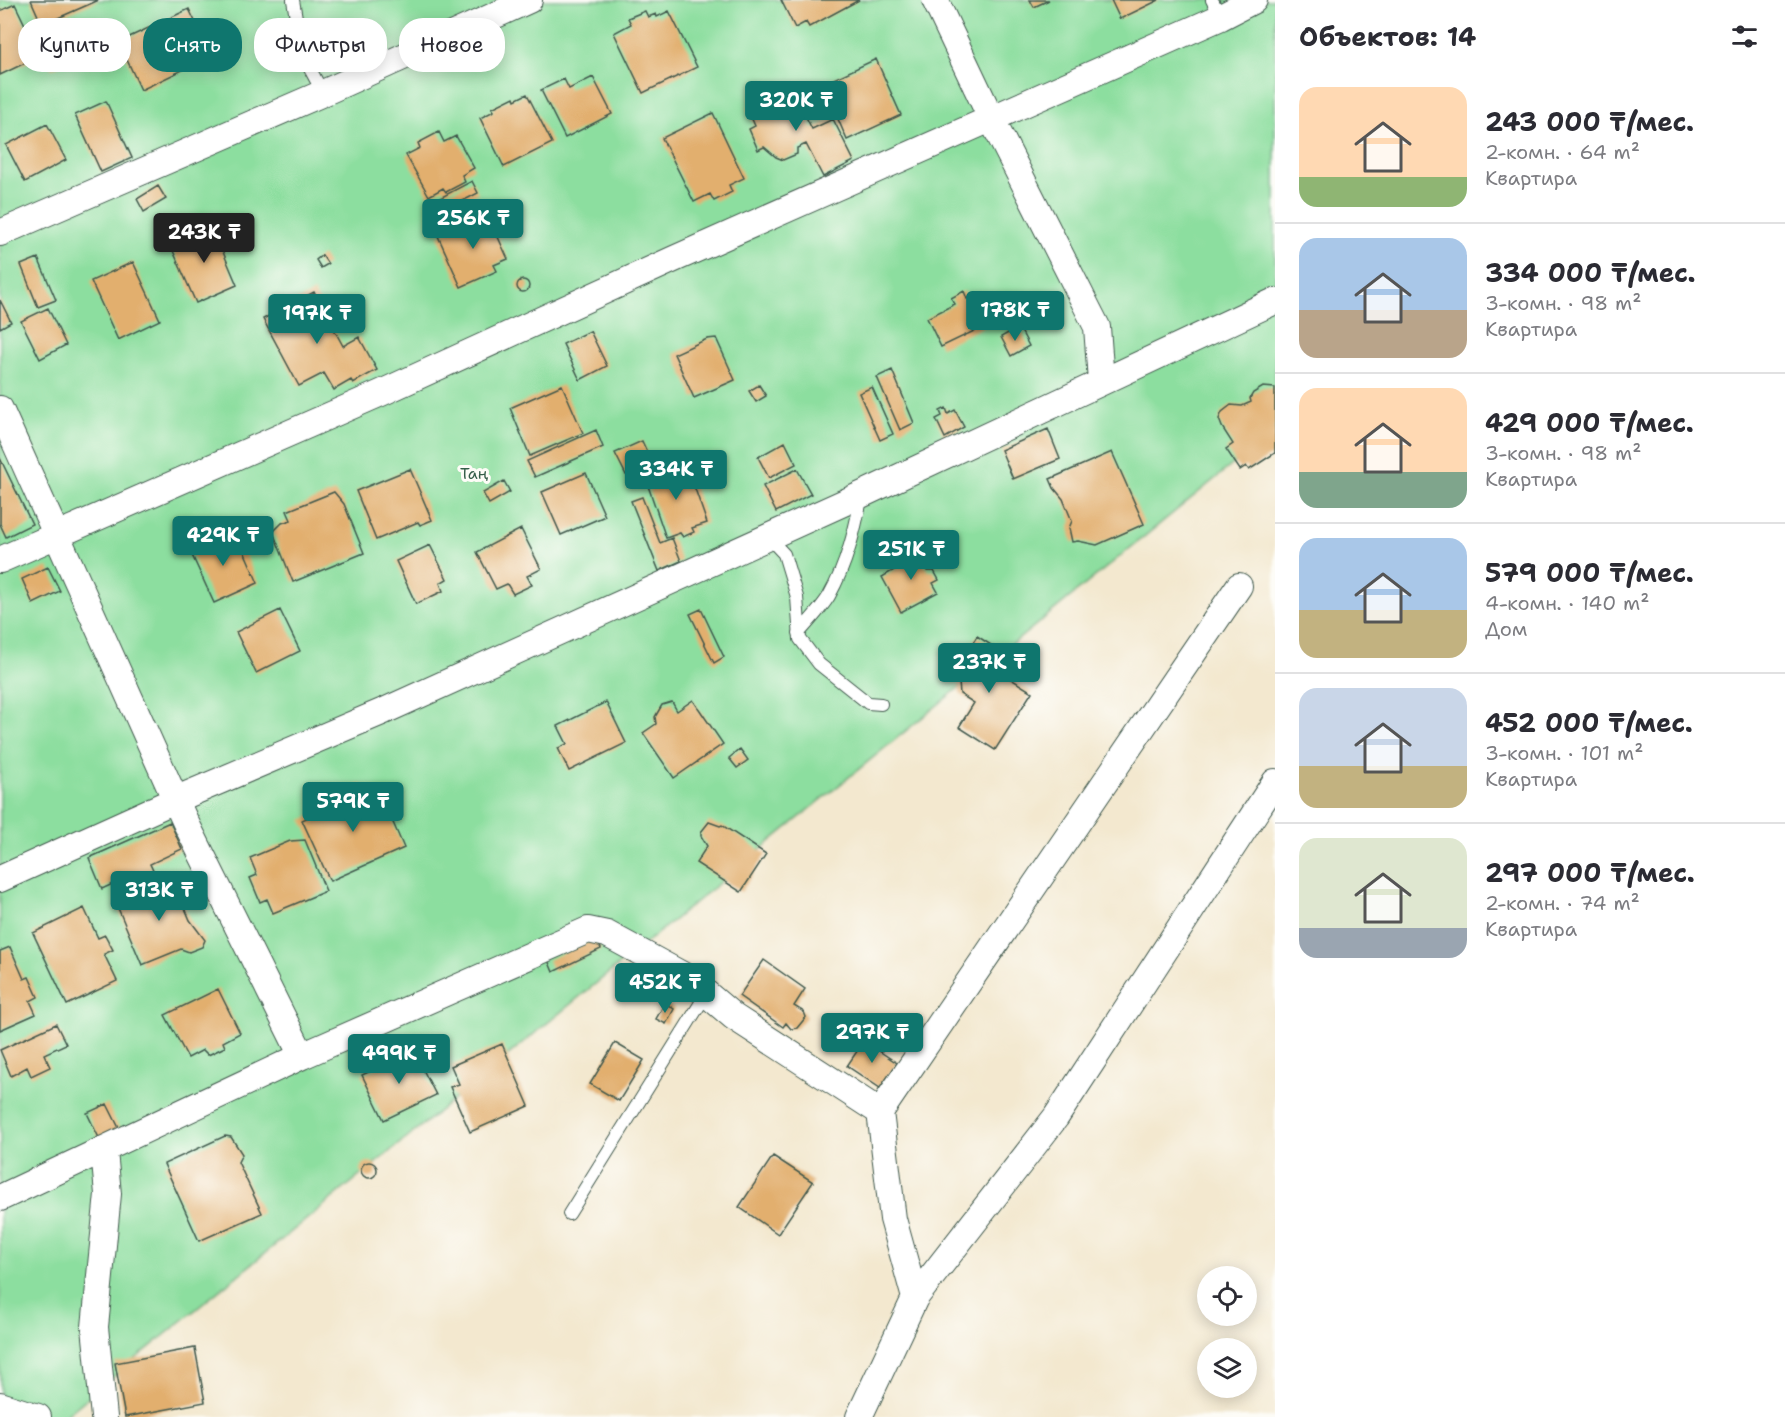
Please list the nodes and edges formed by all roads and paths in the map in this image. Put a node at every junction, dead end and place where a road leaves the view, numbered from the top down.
1 (293, 0) edge
2 (529, 0) edge
3 (935, 0) edge
4 (1254, 0) edge
5 (1218, 6) edge
6 (323, 93) junction
7 (991, 118) junction
8 (0, 233) edge
9 (1275, 301) edge
10 (1101, 381) junction
11 (0, 409) edge
12 (862, 494) junction
13 (57, 534) junction
14 (768, 537) junction
15 (0, 560) edge
16 (1239, 586) dead end
17 (799, 633) junction
18 (880, 704) dead end
19 (1275, 782) edge
20 (177, 799) junction
21 (0, 879) edge
22 (707, 993) junction
23 (302, 1056) junction
24 (880, 1112) junction
25 (104, 1150) junction
26 (0, 1198) edge
27 (569, 1214) dead end
28 (915, 1298) junction
29 (0, 1405) edge
30 (38, 1417) edge
31 (104, 1417) edge
32 (859, 1417) edge

1 - 6 lane
2 - 6 street
3 - 7 street
4 - 5 street
5 - 7 street
6 - 8 street
7 - 10 street
7 - 13 street
9 - 10 street
10 - 12 street
11 - 13 street
12 - 14 street
12 - 17 lane
13 - 15 street
13 - 20 street
14 - 17 lane
14 - 20 street
16 - 24 street
17 - 18 lane
19 - 28 street
20 - 21 street
20 - 23 street
22 - 23 street
22 - 24 street
22 - 27 lane
23 - 25 street
24 - 28 street
25 - 26 street
25 - 31 street
28 - 32 street
29 - 30 street

